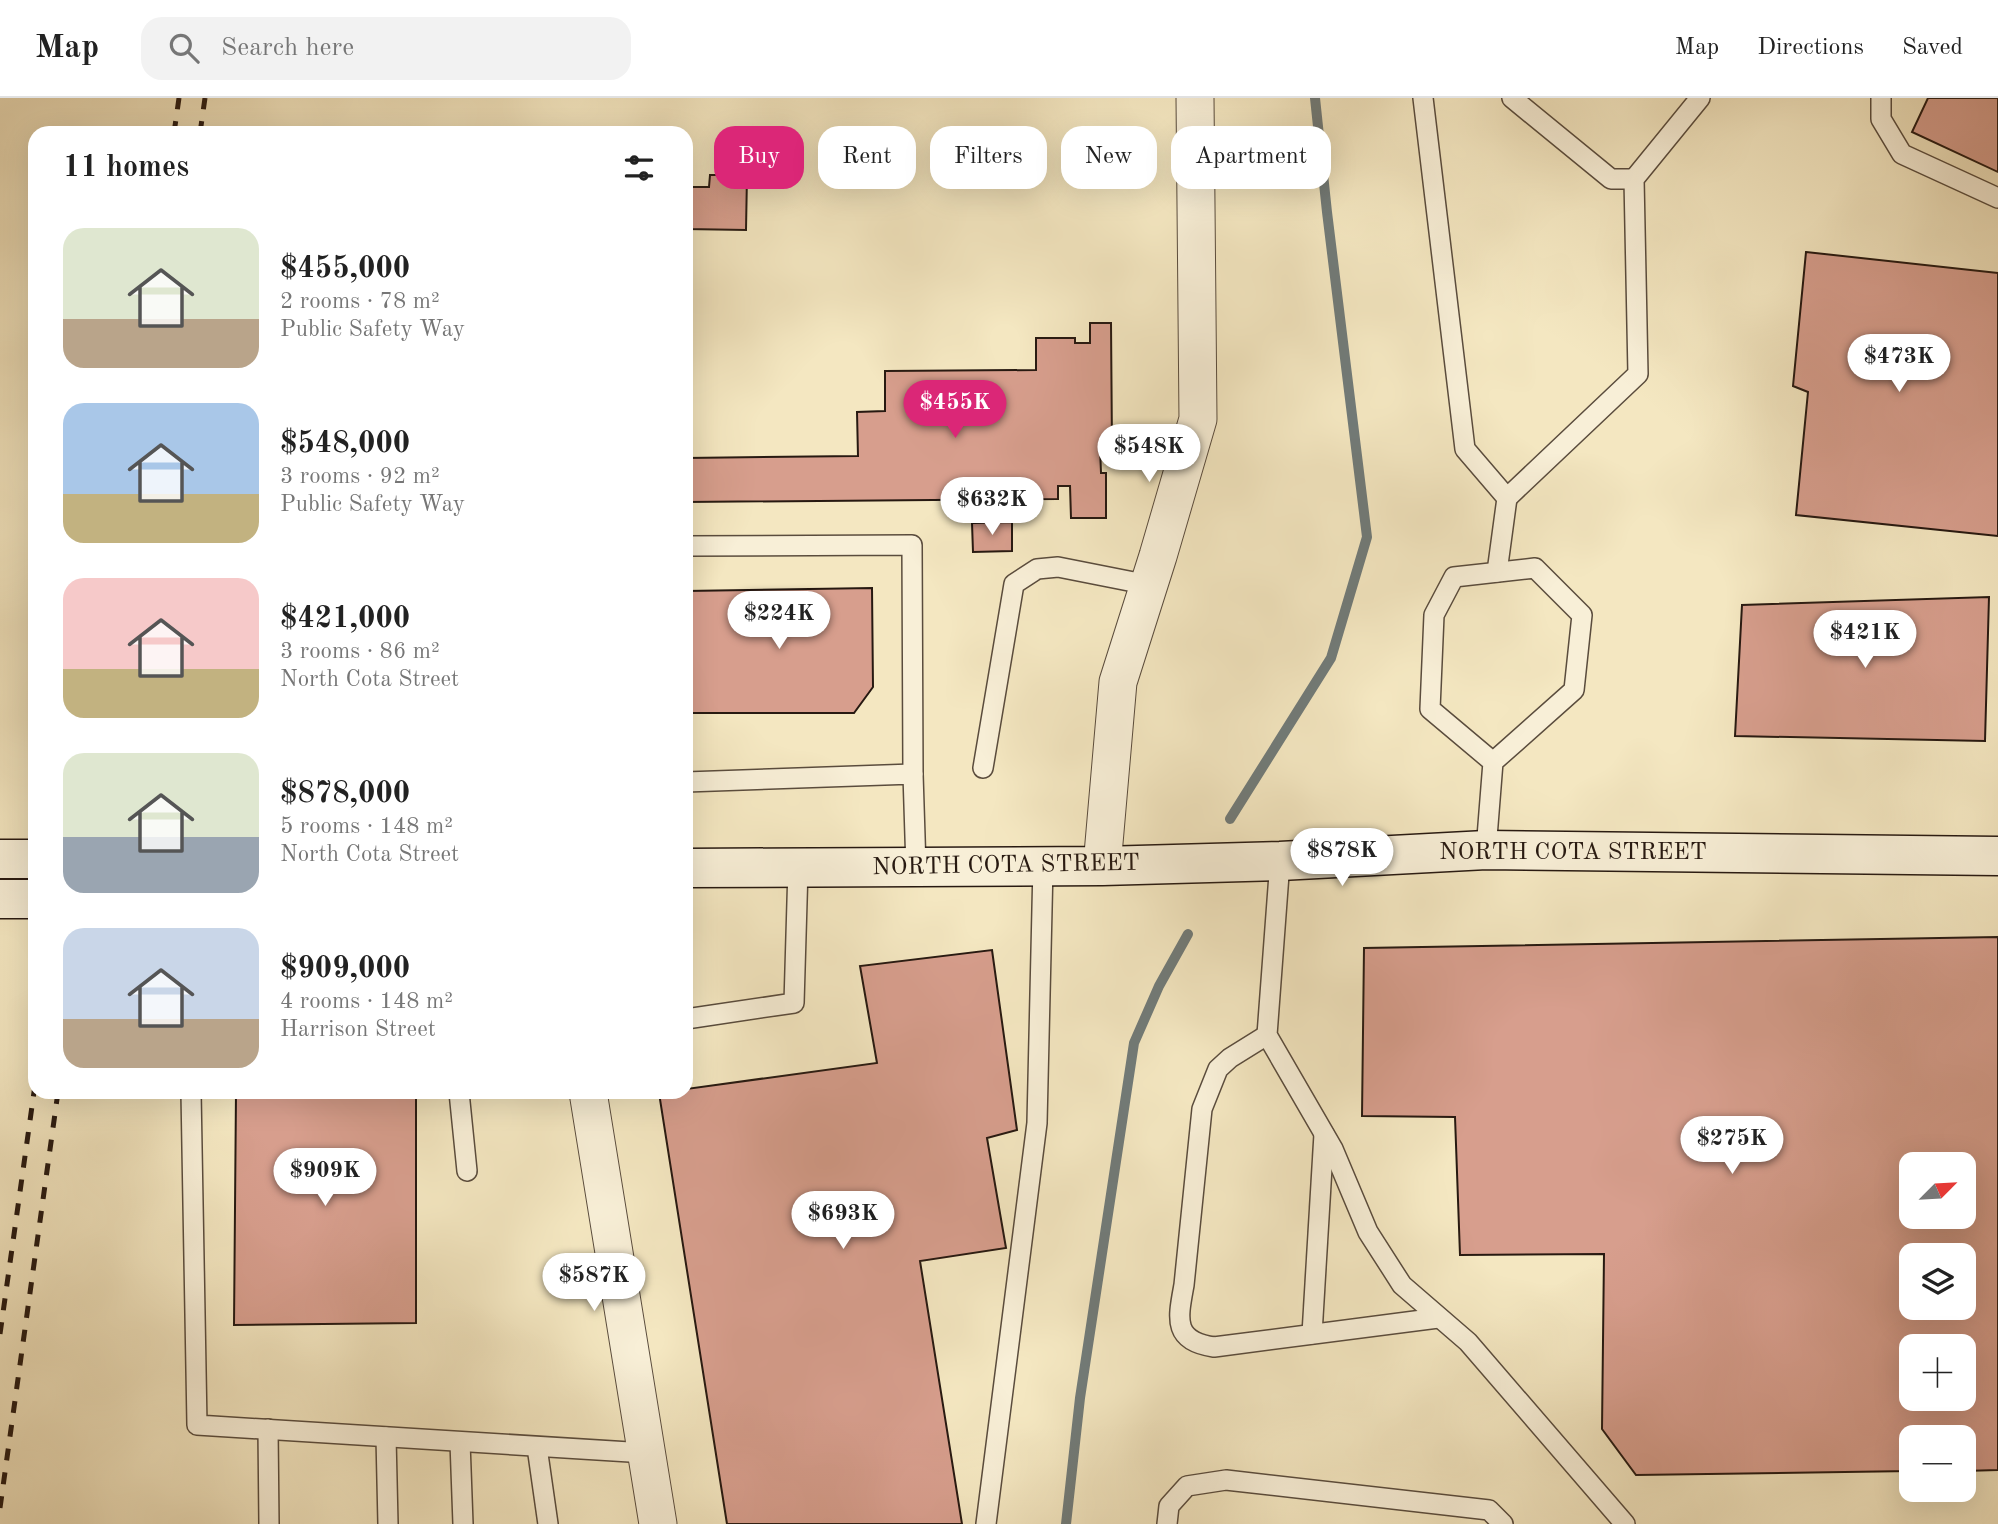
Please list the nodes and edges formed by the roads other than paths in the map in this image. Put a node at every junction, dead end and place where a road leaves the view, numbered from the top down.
1 (1195, 98) edge
2 (1423, 98) edge
3 (1512, 98) edge
4 (1700, 98) edge
5 (1881, 98) edge
6 (1634, 179) junction
7 (1998, 198) edge
8 (1507, 498) junction
9 (693, 546) edge
10 (1497, 572) junction
11 (1149, 585) junction
12 (1493, 762) junction
13 (983, 768) dead end
14 (913, 774) junction
15 (693, 782) edge
16 (1486, 850) junction
17 (1998, 856) edge
18 (0, 859) edge
19 (28, 859) edge
20 (1280, 861) junction
21 (1043, 866) junction
22 (1102, 866) junction
23 (693, 868) edge
24 (798, 868) junction
25 (916, 868) junction
26 (28, 899) edge
27 (0, 900) edge
28 (693, 1017) edge
29 (1267, 1035) junction
30 (191, 1099) edge
31 (460, 1099) edge
32 (589, 1099) edge
33 (1324, 1133) junction
34 (467, 1171) dead end
35 (1438, 1318) junction
36 (1312, 1334) junction
37 (268, 1429) junction
38 (386, 1437) junction
39 (460, 1442) junction
40 (537, 1447) junction
41 (646, 1453) junction
42 (269, 1524) edge
43 (388, 1524) edge
44 (463, 1524) edge
45 (548, 1524) edge
46 (658, 1524) edge
47 (986, 1524) edge
48 (1167, 1524) edge
49 (1503, 1524) edge
50 (1625, 1524) edge

1 - 11 street
2 - 8 lane
3 - 6 lane
4 - 6 lane
5 - 7 lane
6 - 8 lane
8 - 10 lane
9 - 14 lane
10 - 12 lane
10 - 12 lane
11 - 13 lane
11 - 22 street
12 - 16 lane
14 - 15 lane
14 - 25 lane
16 - 17 street, NORTH COTA STREET
16 - 20 street, NORTH COTA STREET
18 - 19 street
20 - 22 street, NORTH COTA STREET
20 - 29 lane
21 - 22 street, NORTH COTA STREET
21 - 25 street, NORTH COTA STREET
21 - 47 lane
23 - 24 street, NORTH COTA STREET
24 - 25 street, NORTH COTA STREET
24 - 28 lane
26 - 27 street
29 - 33 lane
29 - 36 lane
30 - 37 lane
31 - 34 lane
32 - 41 street
33 - 35 lane
33 - 36 lane
35 - 36 lane
35 - 50 lane
37 - 38 lane
37 - 42 lane
38 - 39 lane
38 - 43 lane
39 - 40 lane
39 - 44 lane
40 - 41 lane
40 - 45 lane
41 - 46 street
48 - 49 lane

